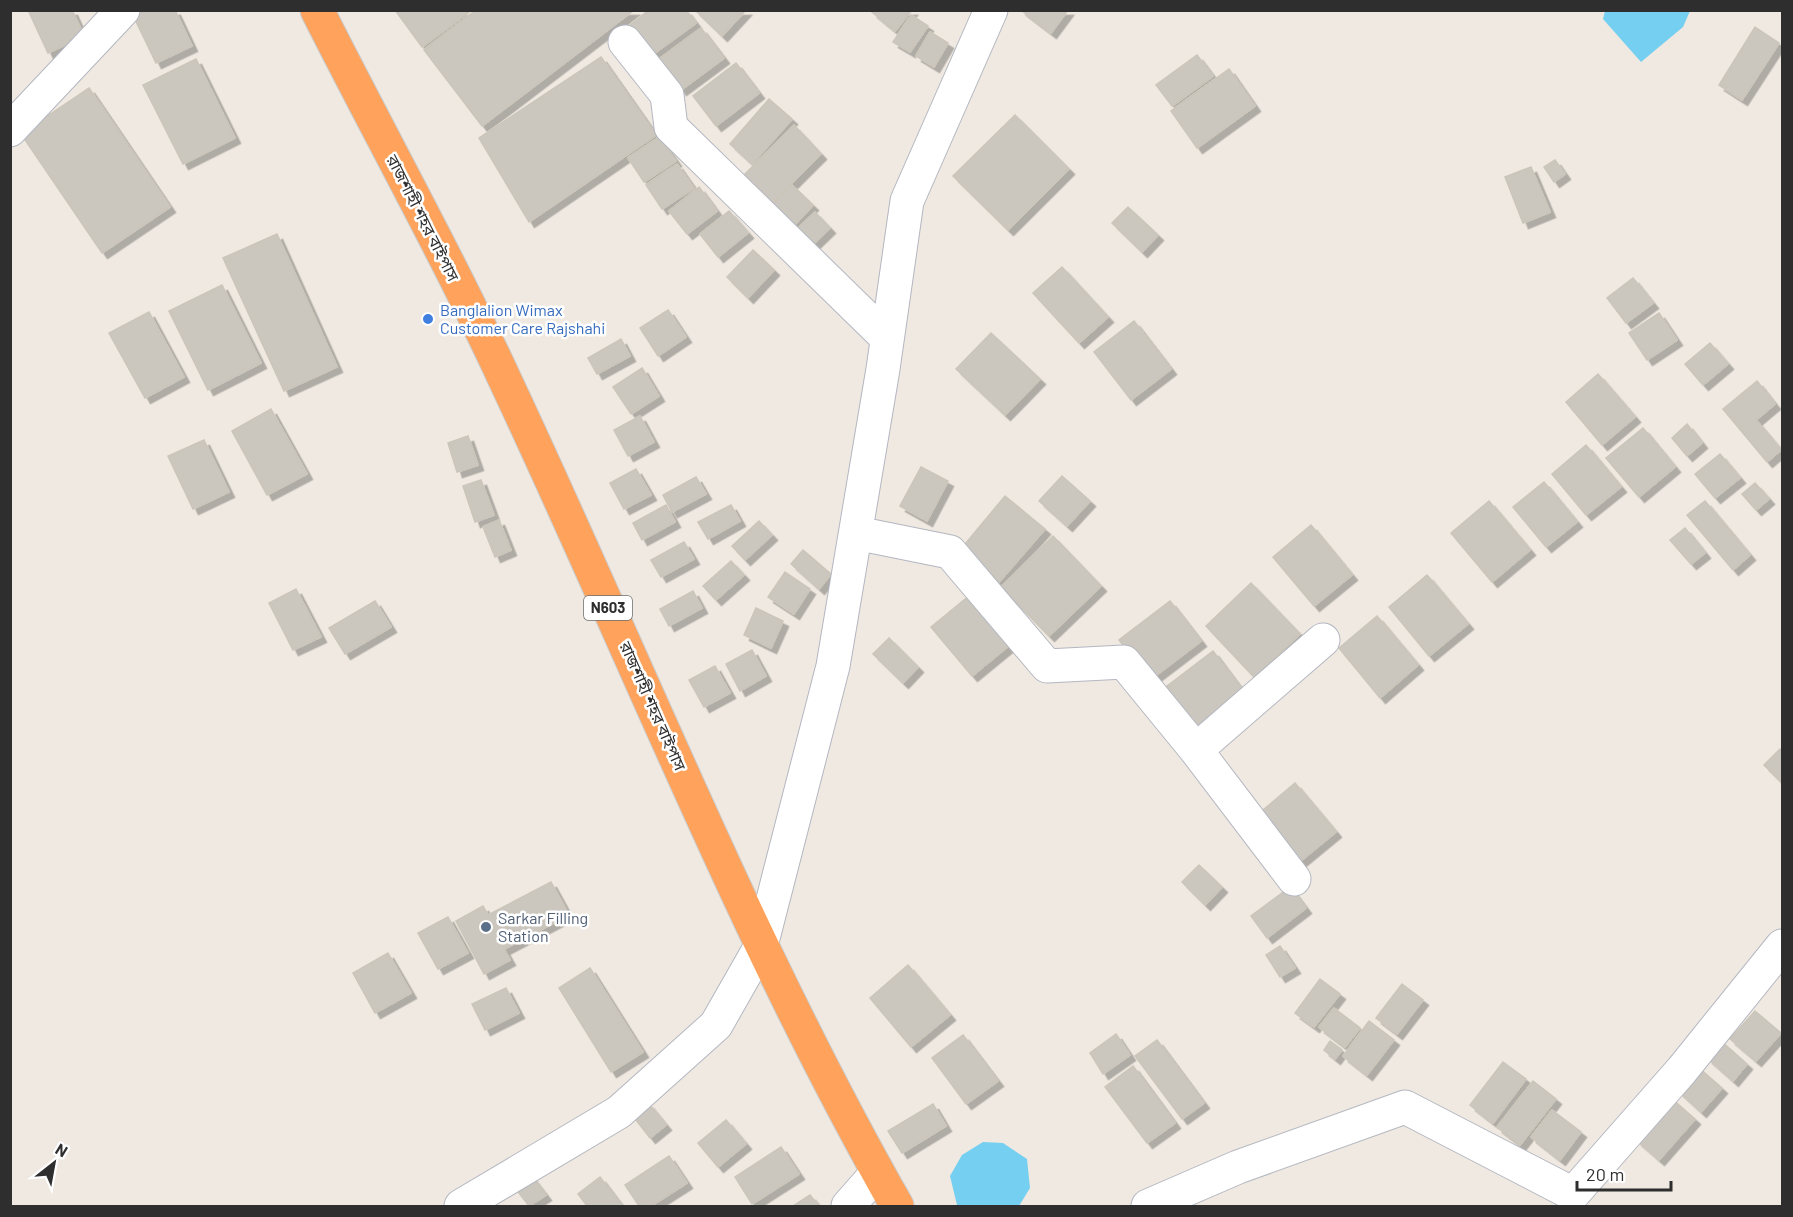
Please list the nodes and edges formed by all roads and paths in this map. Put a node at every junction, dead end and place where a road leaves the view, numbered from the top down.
1 (123, 10) edge
2 (317, 10) edge
3 (991, 10) edge
4 (625, 42) dead end
5 (10, 130) edge
6 (887, 338) junction
7 (856, 532) junction
8 (1323, 640) dead end
9 (1196, 750) junction
10 (1294, 879) dead end
11 (761, 946) junction
12 (1780, 956) edge
13 (878, 1173) junction
14 (461, 1206) edge
15 (848, 1206) edge
16 (897, 1206) edge
17 (1148, 1206) edge

1 - 5 street
2 - 11 highway, রাজশাহী শহর বাইপাস / N603
3 - 6 street
4 - 6 street
6 - 7 street
7 - 9 street
7 - 11 street
8 - 9 street
9 - 10 street
11 - 13 highway, রাজশাহী শহর বাইপাস / N603
11 - 14 street
12 - 17 street
13 - 15 street
13 - 16 highway, রাজশাহী শহর বাইপাস / N603

